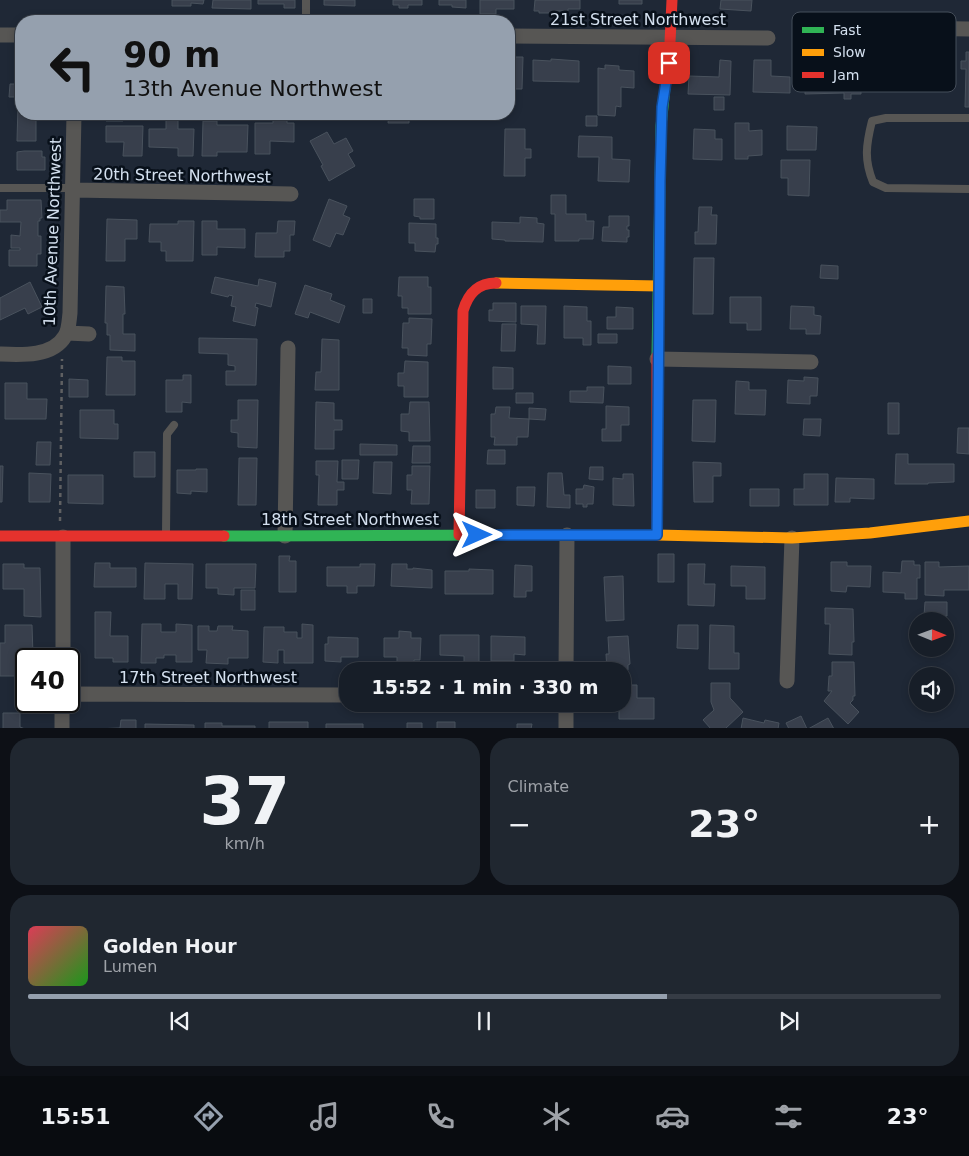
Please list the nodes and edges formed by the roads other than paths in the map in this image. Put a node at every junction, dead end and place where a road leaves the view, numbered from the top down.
1 (306, 0) edge
2 (672, 0) edge
3 (306, 15) edge
4 (956, 29) edge
5 (969, 29) edge
6 (0, 35) edge
7 (15, 35) edge
8 (515, 36) edge
9 (669, 36) junction
10 (768, 38) dead end
11 (969, 118) edge
12 (74, 120) edge
13 (0, 188) edge
14 (73, 189) junction
15 (969, 189) edge
16 (292, 194) dead end
17 (659, 286) junction
18 (89, 334) dead end
19 (61, 340) junction
20 (288, 348) dead end
21 (0, 354) edge
22 (658, 360) junction
23 (811, 362) dead end
24 (174, 424) dead end
25 (969, 521) edge
26 (459, 535) junction
27 (657, 535) junction
28 (0, 536) edge
29 (166, 536) junction
30 (285, 536) junction
31 (567, 536) junction
32 (63, 537) junction
33 (792, 538) junction
34 (62, 648) edge
35 (566, 662) edge
36 (787, 681) dead end
37 (80, 694) edge
38 (339, 695) edge
39 (566, 712) edge
40 (62, 713) edge
41 (62, 728) edge
42 (566, 728) edge

1 - 3 lane
2 - 9 street
4 - 5 street
6 - 7 street
8 - 9 street, 21st Street Northwest
9 - 10 street, 21st Street Northwest
9 - 17 street
11 - 15 lane
12 - 14 street, 10th Avenue Northwest
13 - 14 lane
14 - 16 street, 20th Street Northwest
14 - 19 street, 10th Avenue Northwest
17 - 22 street
17 - 26 street
18 - 19 street
19 - 21 street
20 - 30 street
22 - 23 street
22 - 27 street
24 - 29 lane
25 - 33 street, 18th Street Northwest
26 - 30 street, 18th Street Northwest
26 - 31 street, 18th Street Northwest
27 - 31 street, 18th Street Northwest
27 - 33 street, 18th Street Northwest
28 - 32 street, 18th Street Northwest
29 - 30 street, 18th Street Northwest
29 - 32 street, 18th Street Northwest
31 - 35 street
32 - 34 street
33 - 36 street
37 - 38 street, 17th Street Northwest
39 - 42 street
40 - 41 street

